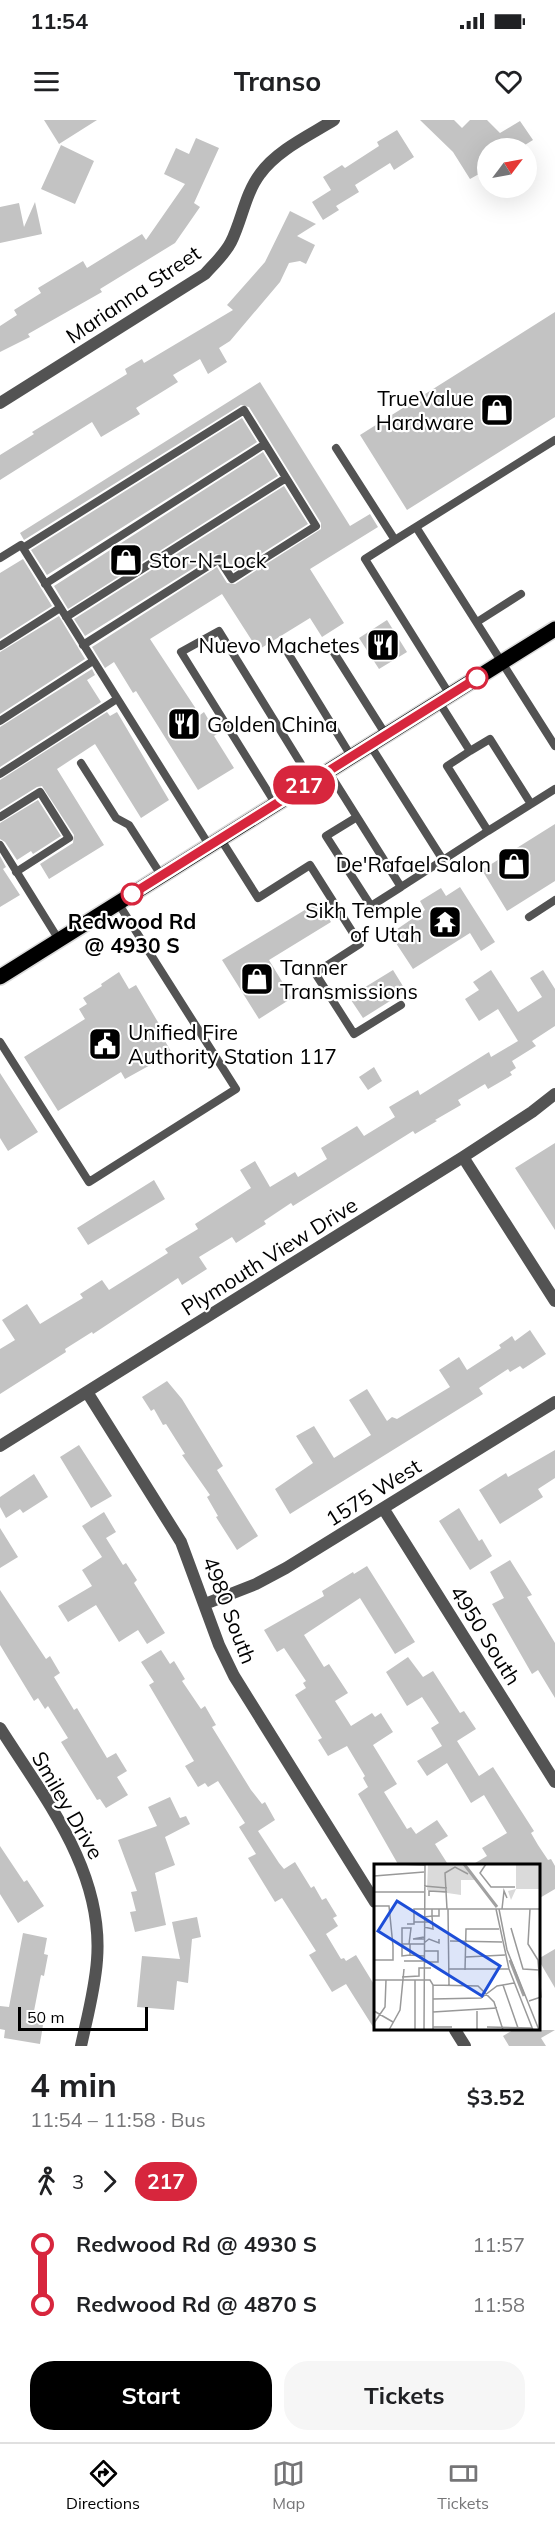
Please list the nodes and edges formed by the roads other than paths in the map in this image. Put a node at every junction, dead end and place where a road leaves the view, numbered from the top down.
1 (334, 120) edge
2 (0, 403) edge
3 (555, 440) edge
4 (265, 444) junction
5 (336, 448) dead end
6 (286, 478) junction
7 (416, 527) junction
8 (395, 540) junction
9 (23, 548) junction
10 (0, 558) edge
11 (45, 584) junction
12 (521, 594) dead end
13 (60, 608) junction
14 (66, 617) junction
15 (477, 622) junction
16 (555, 629) edge
17 (83, 645) junction
18 (0, 646) edge
19 (331, 648) dead end
20 (288, 653) dead end
21 (93, 662) junction
22 (502, 662) junction
23 (444, 698) junction
24 (117, 699) junction
25 (0, 721) edge
26 (386, 735) junction
27 (370, 744) junction
28 (555, 746) edge
29 (470, 751) junction
30 (351, 756) junction
31 (81, 763) dead end
32 (328, 771) junction
33 (0, 774) edge
34 (311, 780) junction
35 (555, 789) edge
36 (275, 803) junction
37 (531, 804) junction
38 (0, 817) edge
39 (357, 817) junction
40 (488, 831) junction
41 (214, 841) junction
42 (0, 845) edge
43 (443, 860) junction
44 (16, 872) junction
45 (161, 875) junction
46 (401, 886) junction
47 (555, 900) edge
48 (118, 903) junction
49 (529, 916) dead end
50 (59, 940) junction
51 (0, 977) edge
52 (401, 1005) dead end
53 (0, 1042) edge
54 (555, 1094) edge
55 (463, 1157) junction
56 (555, 1301) edge
57 (87, 1392) junction
58 (555, 1402) edge
59 (0, 1446) edge
60 (383, 1508) junction
61 (205, 1604) junction
62 (0, 1728) edge
63 (555, 1782) edge
64 (374, 1900) edge
65 (456, 2031) edge
66 (81, 2046) edge
67 (465, 2046) edge

1 - 2 street, Marianna Street
3 - 7 lane
4 - 6 lane
4 - 9 lane
4 - 11 lane
5 - 8 lane
6 - 14 lane
6 - 17 lane
7 - 8 lane
7 - 15 lane
8 - 23 lane
9 - 10 lane
9 - 11 lane
11 - 13 lane
12 - 15 lane
13 - 14 lane
13 - 18 lane
14 - 17 lane
15 - 22 lane
16 - 22 main road
17 - 21 lane
19 - 26 lane
20 - 30 lane
21 - 24 lane
21 - 25 lane
22 - 23 main road
22 - 28 lane
23 - 26 main road
23 - 29 lane
24 - 33 lane
24 - 41 lane
26 - 27 main road
27 - 30 main road
27 - 43 lane
29 - 37 lane
29 - 40 lane
30 - 32 main road
31 - 45 lane
32 - 34 main road
32 - 39 lane
34 - 36 main road
34 - 36 lane
35 - 37 lane
36 - 41 main road
37 - 40 lane
38 - 44 lane
39 - 46 lane
39 - 46 lane
40 - 43 lane
41 - 45 main road
41 - 52 lane
42 - 44 lane
43 - 46 lane
44 - 50 lane
45 - 48 main road
47 - 49 lane
48 - 50 main road
48 - 53 lane
50 - 51 main road
54 - 55 street, Plymouth View Drive
55 - 56 street
55 - 57 street, Plymouth View Drive
57 - 59 street, Plymouth View Drive
57 - 61 street, 4980 South
58 - 60 street, 1575 West
60 - 61 street, 1575 West
60 - 63 street, 4950 South
61 - 64 street, 4980 South
62 - 66 street, Smiley Drive
65 - 67 street

